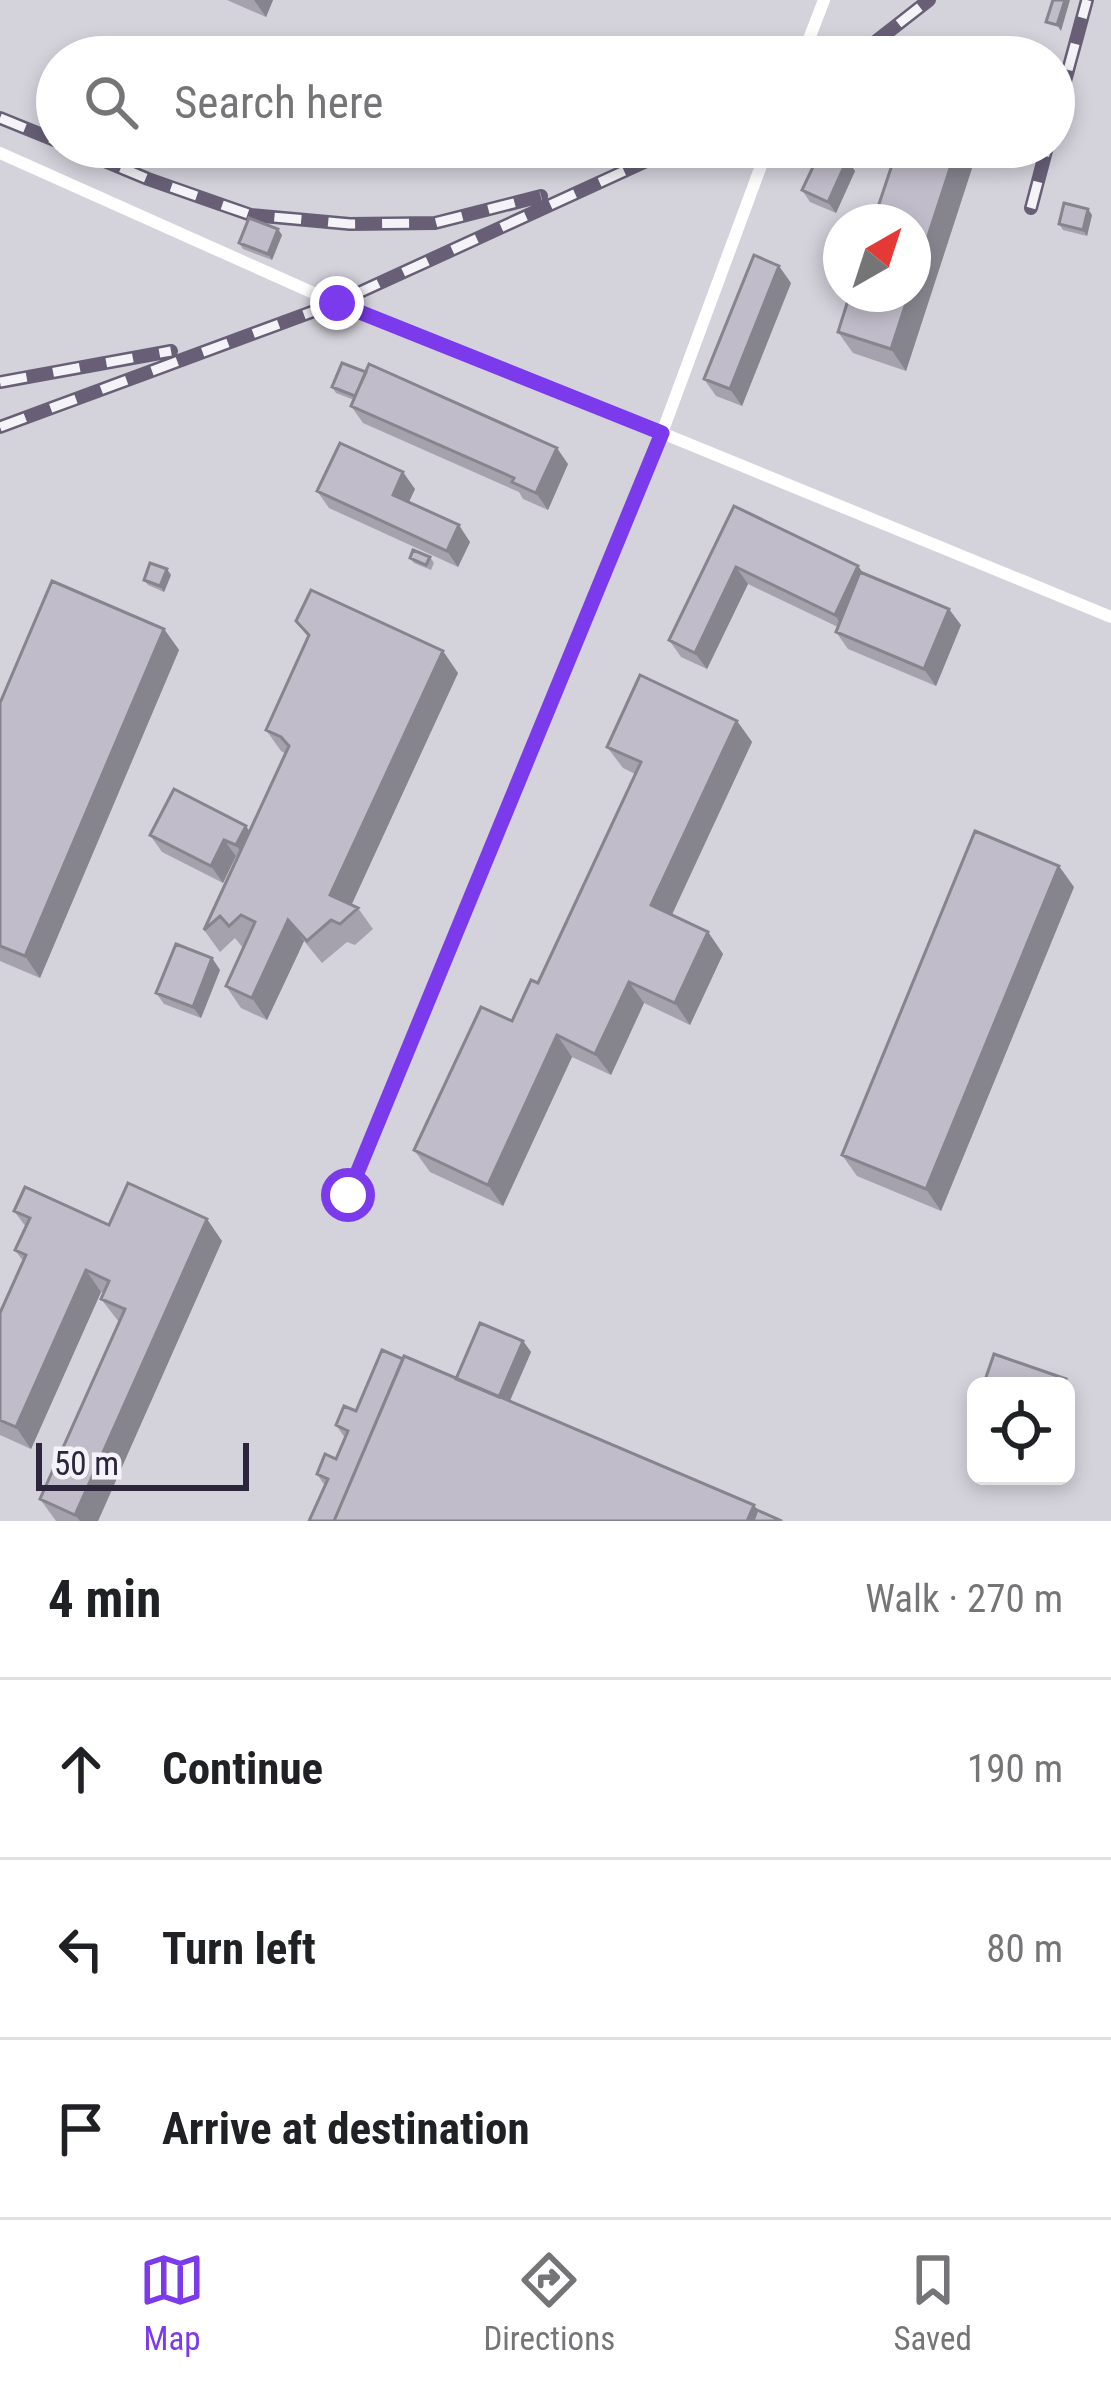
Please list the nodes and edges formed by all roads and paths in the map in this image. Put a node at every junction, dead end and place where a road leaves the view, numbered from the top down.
1 (824, 0) edge
2 (810, 36) edge
3 (0, 153) edge
4 (760, 168) edge
5 (662, 433) junction
6 (1111, 617) edge
7 (348, 1195) dead end

1 - 2 lane
3 - 5 lane
4 - 5 lane
5 - 6 lane
5 - 7 lane

